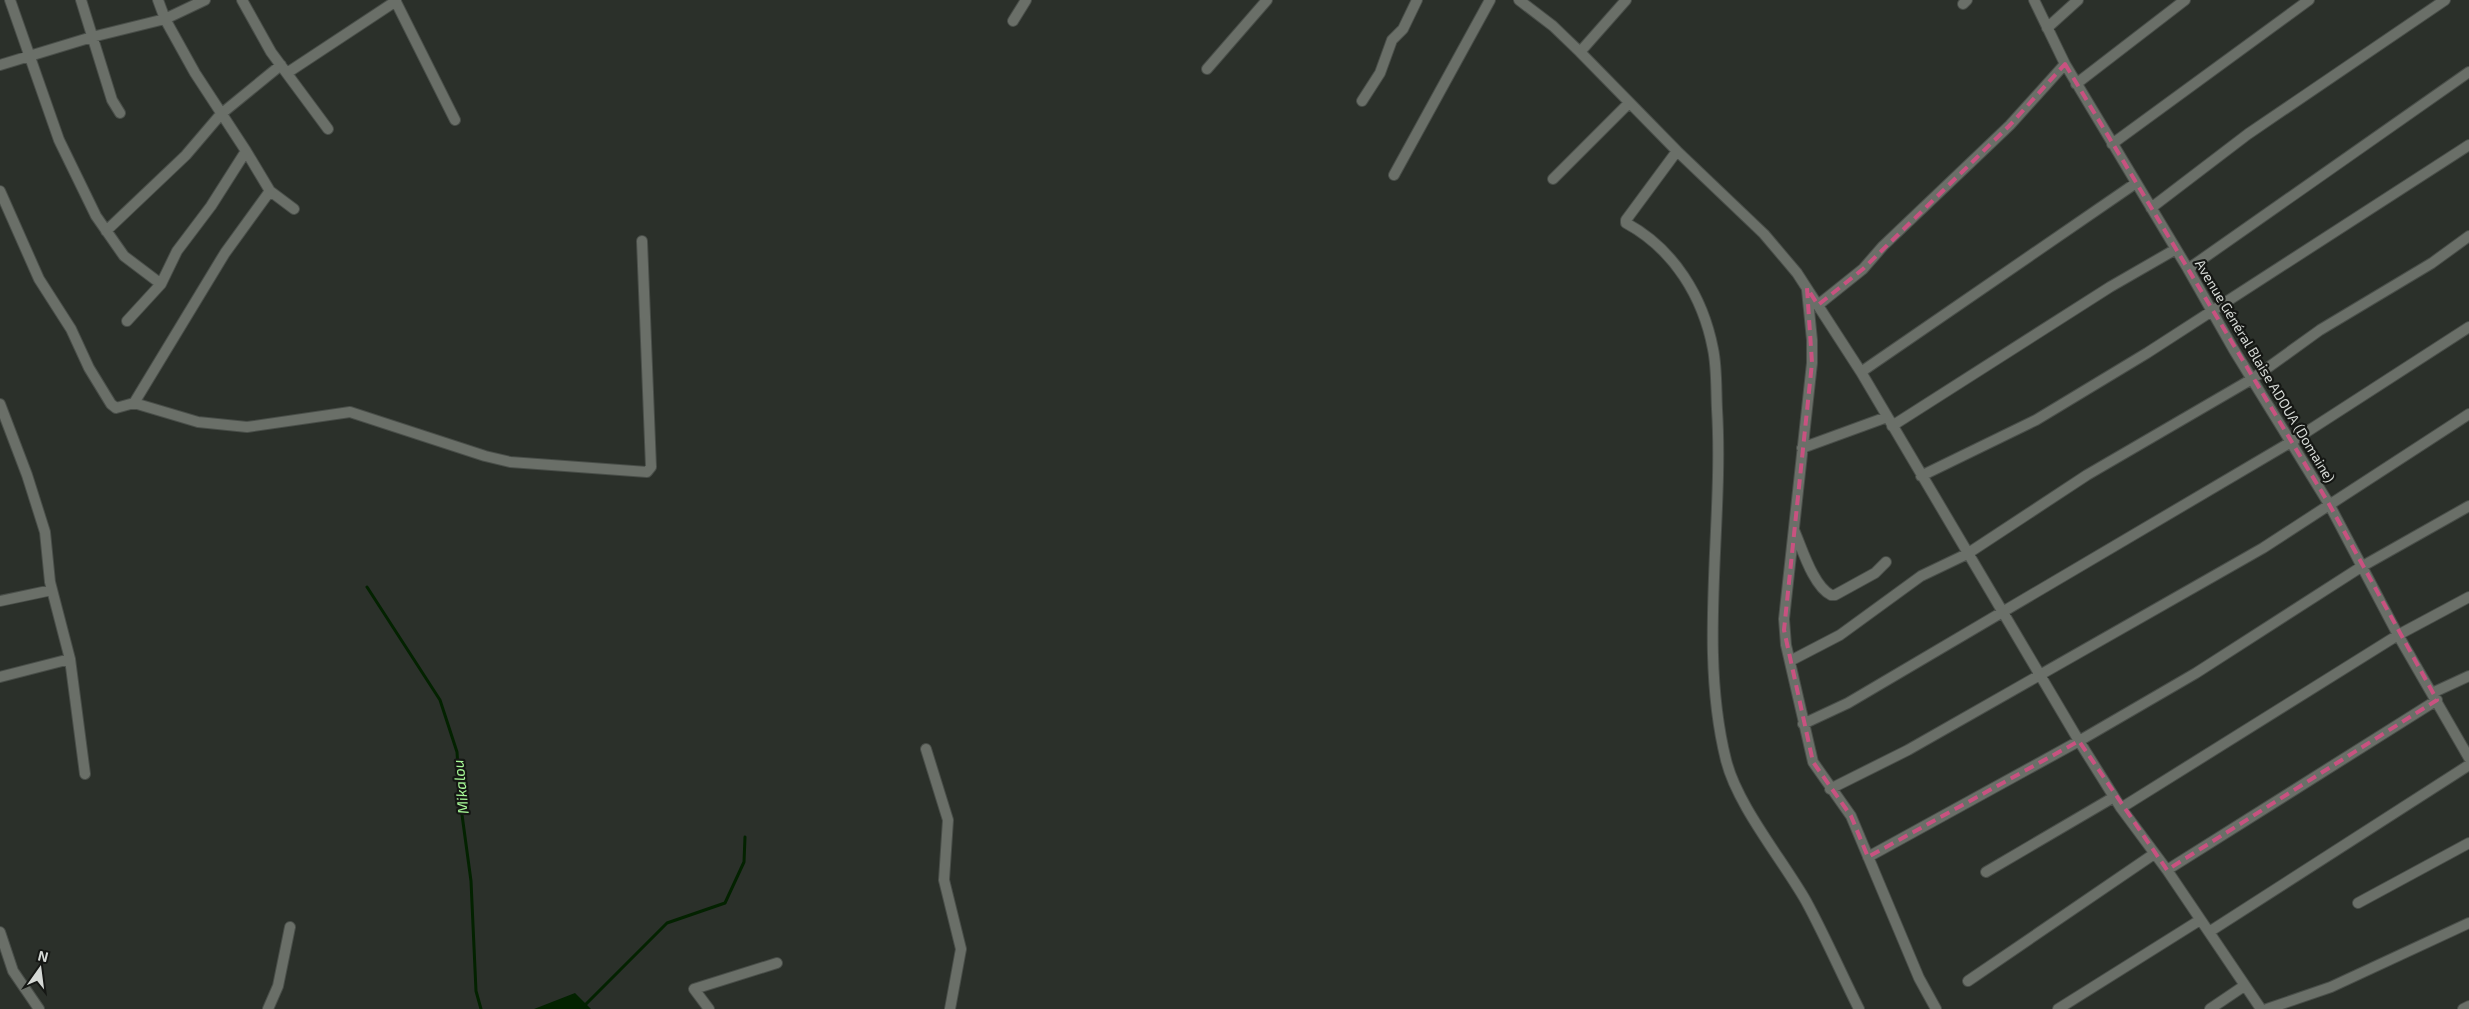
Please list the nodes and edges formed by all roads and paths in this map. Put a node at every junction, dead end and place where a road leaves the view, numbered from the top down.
1 (10, 0) edge
2 (81, 0) edge
3 (158, 0) edge
4 (205, 0) edge
5 (242, 0) edge
6 (1026, 0) edge
7 (1267, 0) edge
8 (1417, 0) edge
9 (1490, 0) edge
10 (1520, 0) edge
11 (1626, 0) edge
12 (2034, 0) edge
13 (2078, 0) edge
14 (2185, 0) edge
15 (2309, 0) edge
16 (2445, 0) edge
17 (396, 1) edge
18 (165, 19) junction
19 (1013, 21) dead end
20 (2047, 28) junction
21 (92, 37) junction
22 (1580, 52) junction
23 (30, 55) junction
24 (2065, 64) junction
25 (0, 65) edge
26 (284, 69) junction
27 (1206, 69) dead end
28 (2469, 72) edge
29 (2076, 84) junction
30 (1362, 101) dead end
31 (1629, 103) junction
32 (120, 113) dead end
33 (221, 114) junction
34 (455, 120) dead end
35 (328, 129) dead end
36 (2112, 144) junction
37 (2469, 145) edge
38 (246, 151) junction
39 (1677, 151) junction
40 (1394, 175) dead end
41 (1553, 178) dead end
42 (2136, 183) junction
43 (0, 191) edge
44 (270, 191) junction
45 (2151, 208) junction
46 (294, 209) dead end
47 (106, 231) junction
48 (2469, 236) edge
49 (642, 241) dead end
50 (2176, 249) junction
51 (2188, 269) junction
52 (161, 284) junction
53 (1807, 288) junction
54 (1818, 305) junction
55 (2212, 310) junction
56 (127, 321) dead end
57 (2469, 327) edge
58 (1861, 372) junction
59 (2252, 379) junction
60 (134, 403) junction
61 (0, 404) edge
62 (2469, 414) edge
63 (1889, 421) junction
64 (2291, 442) junction
65 (1802, 448) junction
66 (1921, 476) junction
67 (2329, 504) junction
68 (2469, 506) edge
69 (1794, 529) junction
70 (1967, 554) junction
71 (1886, 562) dead end
72 (2361, 567) junction
73 (52, 590) junction
74 (2469, 597) edge
75 (0, 601) edge
76 (2002, 613) junction
77 (2398, 635) junction
78 (70, 660) junction
79 (1790, 661) junction
80 (2039, 676) junction
81 (2469, 676) edge
82 (0, 677) edge
83 (2434, 697) junction
84 (1803, 724) junction
85 (2079, 741) junction
86 (926, 749) dead end
87 (2469, 758) edge
88 (2469, 765) edge
89 (85, 774) dead end
90 (1830, 789) junction
91 (2114, 797) junction
92 (2121, 808) junction
93 (2469, 843) edge
94 (2154, 854) junction
95 (1868, 857) junction
96 (2167, 870) junction
97 (1986, 872) dead end
98 (2358, 903) dead end
99 (2200, 920) junction
100 (2469, 923) edge
101 (290, 927) dead end
102 (0, 932) edge
103 (2209, 932) junction
104 (777, 962) dead end
105 (1968, 981) dead end
106 (2244, 986) junction
107 (2469, 1006) edge
108 (39, 1009) edge
109 (268, 1009) edge
110 (708, 1009) edge
111 (950, 1009) edge
112 (1858, 1009) edge
113 (1936, 1009) edge
114 (2058, 1009) edge
115 (2210, 1009) edge
116 (2261, 1009) edge
117 (2267, 1009) edge
118 (2463, 1009) edge

1 - 23 street
2 - 21 street
3 - 18 street
4 - 18 street
5 - 26 street
6 - 19 street
7 - 27 street
8 - 30 street
9 - 40 street
10 - 22 street
11 - 22 street
12 - 20 street, Avenue Général Blaise ADOUA (Domaine)
13 - 20 street
14 - 29 street
15 - 36 street
16 - 45 street
17 - 26 street
17 - 34 street
18 - 21 street
18 - 33 street
20 - 24 street, Avenue Général Blaise ADOUA (Domaine)
21 - 23 street
21 - 32 street
22 - 31 street
23 - 25 street
23 - 47 street
24 - 29 street, Avenue Général Blaise ADOUA (Domaine)
24 - 54 street
26 - 33 street
26 - 35 street
28 - 51 street
29 - 36 street, Avenue Général Blaise ADOUA (Domaine)
31 - 39 street
31 - 41 street
33 - 38 street
33 - 47 street
36 - 42 street, Avenue Général Blaise ADOUA (Domaine)
37 - 55 street
38 - 44 street
38 - 52 street
39 - 53 street
39 - 112 street
42 - 45 street, Avenue Général Blaise ADOUA (Domaine)
42 - 58 street
43 - 60 street
44 - 46 street
44 - 60 street
45 - 50 street, Avenue Général Blaise ADOUA (Domaine)
47 - 52 street
48 - 59 street
49 - 60 street
50 - 51 street, Avenue Général Blaise ADOUA (Domaine)
50 - 63 street
51 - 55 street, Avenue Général Blaise ADOUA (Domaine)
52 - 56 street
53 - 54 street
53 - 65 street
54 - 58 street
55 - 59 street, Avenue Général Blaise ADOUA (Domaine)
55 - 66 street
57 - 64 street
58 - 63 street
59 - 64 street, Avenue Général Blaise ADOUA (Domaine)
59 - 70 street
61 - 73 street
62 - 67 street
63 - 65 street
63 - 66 street
64 - 67 street, Avenue Général Blaise ADOUA (Domaine)
64 - 76 street
65 - 69 street
66 - 70 street
67 - 72 street, Avenue Général Blaise ADOUA (Domaine)
67 - 80 street
68 - 72 street
69 - 71 street
69 - 79 street
70 - 76 street
70 - 79 street
72 - 77 street, Avenue Général Blaise ADOUA (Domaine)
72 - 85 street
73 - 75 street
73 - 78 street
74 - 77 street
76 - 80 street
76 - 84 street
77 - 83 street, Avenue Général Blaise ADOUA (Domaine)
77 - 92 street
78 - 82 street
78 - 89 street
79 - 84 street
80 - 85 street
80 - 90 street
81 - 83 street
83 - 87 street, Avenue Général Blaise ADOUA (Domaine)
83 - 96 street
84 - 90 street
85 - 91 street
85 - 95 street
86 - 111 street
88 - 103 street
90 - 95 street
91 - 92 street
91 - 97 street
92 - 94 street
93 - 98 street
94 - 96 street
94 - 105 street
95 - 113 street
96 - 99 street
99 - 103 street
99 - 114 street
100 - 117 street
101 - 109 street
102 - 108 street
103 - 106 street
104 - 110 street
106 - 115 street
106 - 116 street
107 - 118 street

